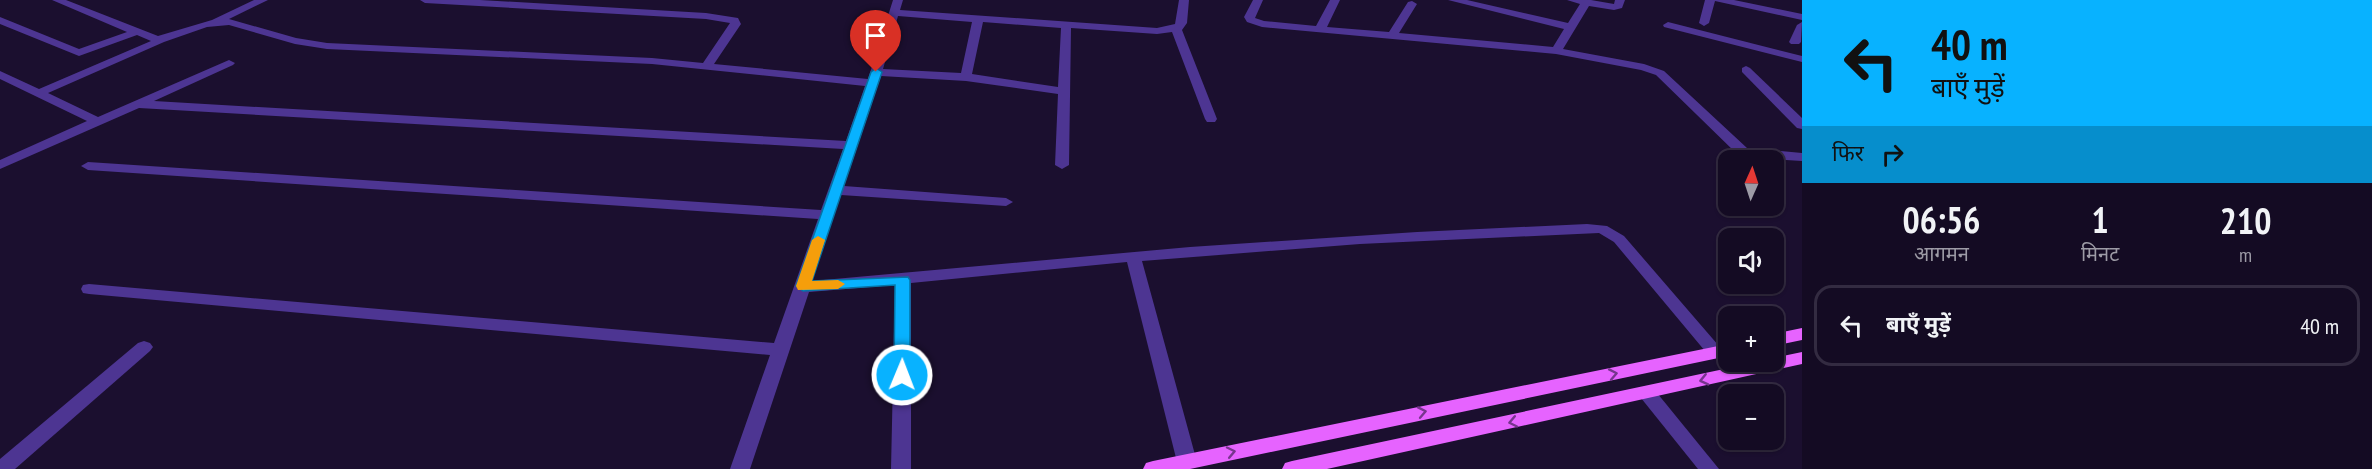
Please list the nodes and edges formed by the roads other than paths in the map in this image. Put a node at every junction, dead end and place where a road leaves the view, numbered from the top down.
1 (57, 0) edge
2 (263, 0) edge
3 (425, 0) edge
4 (898, 0) edge
5 (1184, 0) edge
6 (1258, 0) edge
7 (1335, 0) edge
8 (1453, 0) edge
9 (1572, 0) edge
10 (1620, 0) edge
11 (1710, 0) edge
12 (1719, 0) edge
13 (1586, 3) junction
14 (1412, 4) dead end
15 (894, 13) junction
16 (1802, 17) edge
17 (0, 20) edge
18 (978, 20) junction
19 (212, 23) junction
20 (1704, 23) dead end
21 (1802, 25) edge
22 (1066, 26) junction
23 (1668, 26) dead end
24 (1571, 27) junction
25 (1176, 28) junction
26 (1320, 29) junction
27 (136, 32) junction
28 (1392, 36) junction
29 (158, 40) junction
30 (1795, 42) dead end
31 (1556, 51) junction
32 (1802, 59) edge
33 (230, 63) dead end
34 (706, 67) junction
35 (1746, 70) dead end
36 (0, 75) edge
37 (966, 76) junction
38 (874, 77) junction
39 (1064, 91) junction
40 (39, 93) junction
41 (140, 104) junction
42 (1211, 119) dead end
43 (1800, 121) edge
44 (99, 122) junction
45 (851, 145) junction
46 (1802, 158) edge
47 (4, 159) edge
48 (88, 165) dead end
49 (1062, 165) dead end
50 (835, 190) junction
51 (1006, 202) dead end
52 (827, 215) junction
53 (1133, 257) junction
54 (903, 280) junction
55 (803, 286) junction
56 (89, 290) dead end
57 (1802, 334) edge
58 (1784, 338) edge
59 (144, 347) dead end
60 (1718, 348) edge
61 (782, 350) junction
62 (1718, 353) edge
63 (1802, 358) edge
64 (1647, 393) junction
65 (1187, 462) junction
66 (2, 469) edge
67 (740, 469) edge
68 (901, 469) edge
69 (1153, 469) edge
70 (1292, 469) edge
71 (1709, 469) edge

1 - 27 street
2 - 19 street
3 - 34 street
4 - 15 street
5 - 25 street
6 - 26 street
7 - 26 street
8 - 24 street
9 - 13 street
10 - 13 street
11 - 20 street
12 - 16 street
13 - 24 street
14 - 28 street
15 - 18 street
15 - 38 street
17 - 27 street
18 - 22 street
18 - 37 street
19 - 29 street
19 - 34 street
21 - 30 street
22 - 25 street
22 - 39 street
23 - 32 street
24 - 31 street
25 - 42 street
26 - 28 street
27 - 29 street
28 - 31 street
29 - 40 street
31 - 46 street
33 - 41 street
34 - 38 street
35 - 43 street
36 - 40 street
37 - 38 street
37 - 39 street
38 - 45 street
39 - 49 street
40 - 44 street
41 - 44 street
41 - 45 street
44 - 47 street
45 - 50 street
48 - 52 street
50 - 51 street
50 - 52 street
52 - 55 street
53 - 54 street
53 - 60 street
53 - 65 street
54 - 55 street
54 - 68 street
55 - 61 street
56 - 61 street
57 - 58 main road
59 - 66 street
61 - 67 street
65 -> 62 main road
63 -> 64 main road
64 -> 70 main road
64 - 71 street
65 - 69 main road

